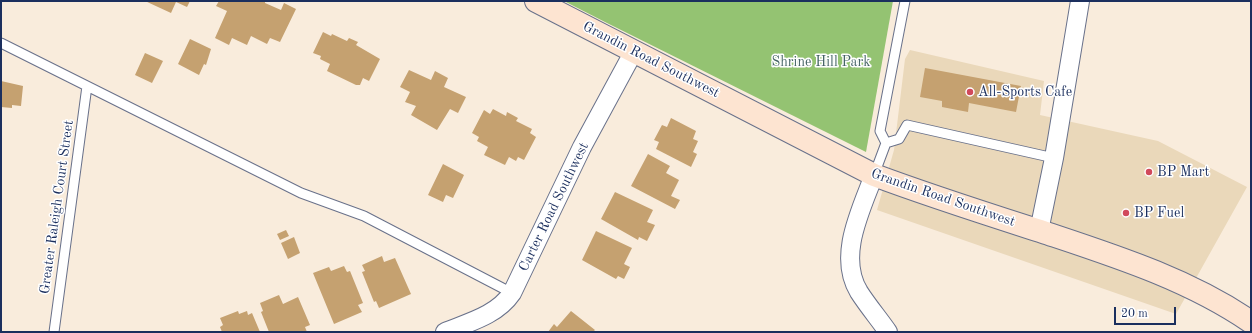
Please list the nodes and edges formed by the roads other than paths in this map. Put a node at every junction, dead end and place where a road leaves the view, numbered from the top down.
1 (536, 1) edge
2 (905, 1) edge
3 (1080, 1) edge
4 (1, 42) edge
5 (634, 51) junction
6 (87, 86) junction
7 (886, 143) junction
8 (1054, 158) junction
9 (874, 175) junction
10 (1039, 231) junction
11 (512, 292) junction
12 (1251, 322) edge
13 (54, 332) edge
14 (445, 332) edge
15 (888, 332) edge

1 - 5 street, Grandin Road Southwest
2 - 7 lane
3 - 8 street
4 - 6 lane
5 - 9 street, Grandin Road Southwest
5 - 11 street, Carter Road Southwest
6 - 11 lane
6 - 13 lane, Greater Raleigh Court Street
7 - 8 lane
7 - 9 lane
8 - 10 street
9 - 10 street, Grandin Road Southwest
9 - 15 street
10 - 12 street, Grandin Road Southwest
11 - 14 street, Carter Road Southwest

